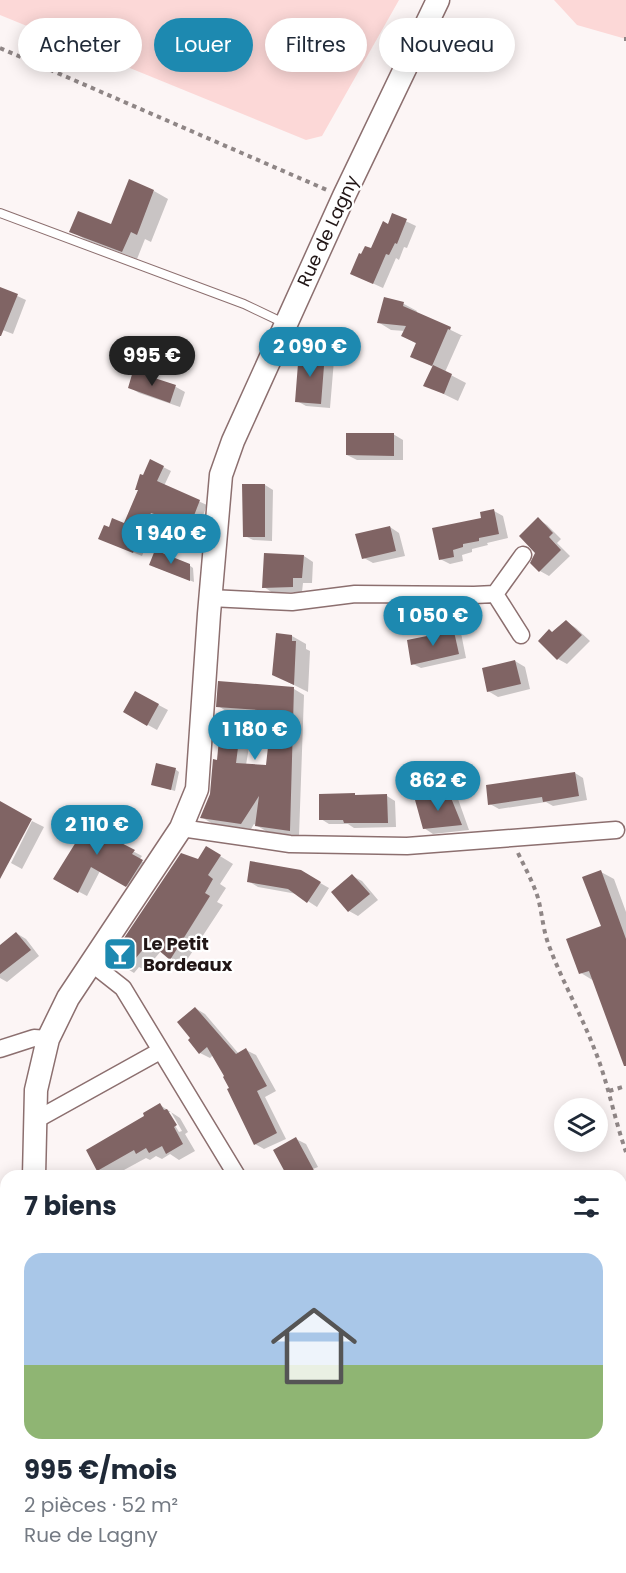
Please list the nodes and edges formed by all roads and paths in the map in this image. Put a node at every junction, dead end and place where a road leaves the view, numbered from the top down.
1 (438, 0) edge
2 (0, 48) edge
3 (344, 196) junction
4 (0, 213) edge
5 (286, 324) junction
6 (523, 555) dead end
7 (495, 594) junction
8 (210, 598) junction
9 (521, 635) dead end
10 (181, 828) junction
11 (621, 830) edge
12 (513, 839) junction
13 (90, 962) junction
14 (48, 1040) junction
15 (0, 1050) edge
16 (160, 1051) junction
17 (626, 1086) edge
18 (609, 1091) junction
19 (34, 1121) junction
20 (626, 1152) edge
21 (34, 1170) edge
22 (233, 1170) edge

1 - 3 main road, Rue de Lagny
2 - 3 path
3 - 5 main road, Rue de Lagny
4 - 5 lane
5 - 8 main road, Rue de Lagny
6 - 7 street
7 - 8 street
7 - 9 street
8 - 10 main road, Rue de Lagny
10 - 12 street
10 - 13 main road, Rue de Lagny
11 - 12 street
12 - 18 path
13 - 14 main road, Rue de Lagny
13 - 16 street
14 - 15 street
14 - 19 main road, Rue de Lagny
16 - 19 street
16 - 22 street
17 - 18 path
18 - 20 path
19 - 21 main road, Rue de Lagny

